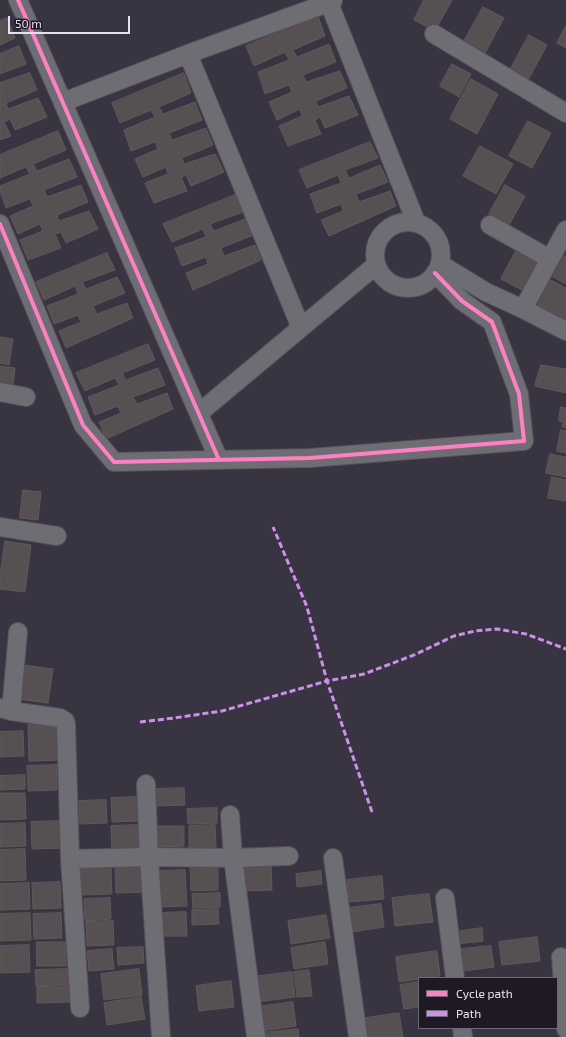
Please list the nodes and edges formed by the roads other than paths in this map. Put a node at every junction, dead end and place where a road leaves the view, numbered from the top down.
1 (18, 0) edge
2 (328, 1) edge
3 (434, 34) dead end
4 (188, 54) junction
5 (62, 102) junction
6 (566, 112) edge
7 (416, 222) junction
8 (0, 224) edge
9 (490, 224) dead end
10 (566, 230) edge
11 (550, 259) junction
12 (376, 265) junction
13 (438, 268) junction
14 (523, 309) junction
15 (301, 328) junction
16 (566, 331) edge
17 (0, 392) edge
18 (26, 397) dead end
19 (200, 413) junction
20 (219, 460) junction
21 (0, 527) edge
22 (57, 536) dead end
23 (18, 632) dead end
24 (6, 710) edge
25 (146, 784) dead end
26 (230, 815) dead end
27 (281, 856) dead end
28 (148, 857) junction
29 (233, 858) junction
30 (333, 858) dead end
31 (70, 859) junction
32 (445, 898) dead end
33 (561, 957) dead end
34 (455, 977) edge
35 (80, 1008) dead end
36 (566, 1029) edge
37 (161, 1037) edge
38 (256, 1037) edge
39 (358, 1037) edge

1 - 5 street
2 - 4 street
2 - 7 street
3 - 6 street
4 - 5 street
4 - 15 street
5 - 19 street
7 - 12 street
7 - 13 street
8 - 20 street
9 - 11 street
10 - 11 street
11 - 14 street
12 - 13 street
12 - 15 street
13 - 14 street
13 - 20 street
14 - 16 street
15 - 19 street
17 - 18 street
19 - 20 street
21 - 22 street
23 - 24 street
24 - 31 street
25 - 28 street
26 - 29 street
27 - 29 street
28 - 29 street
28 - 31 street
28 - 37 street
29 - 38 street
30 - 39 street
31 - 35 street
32 - 34 street
33 - 36 street

